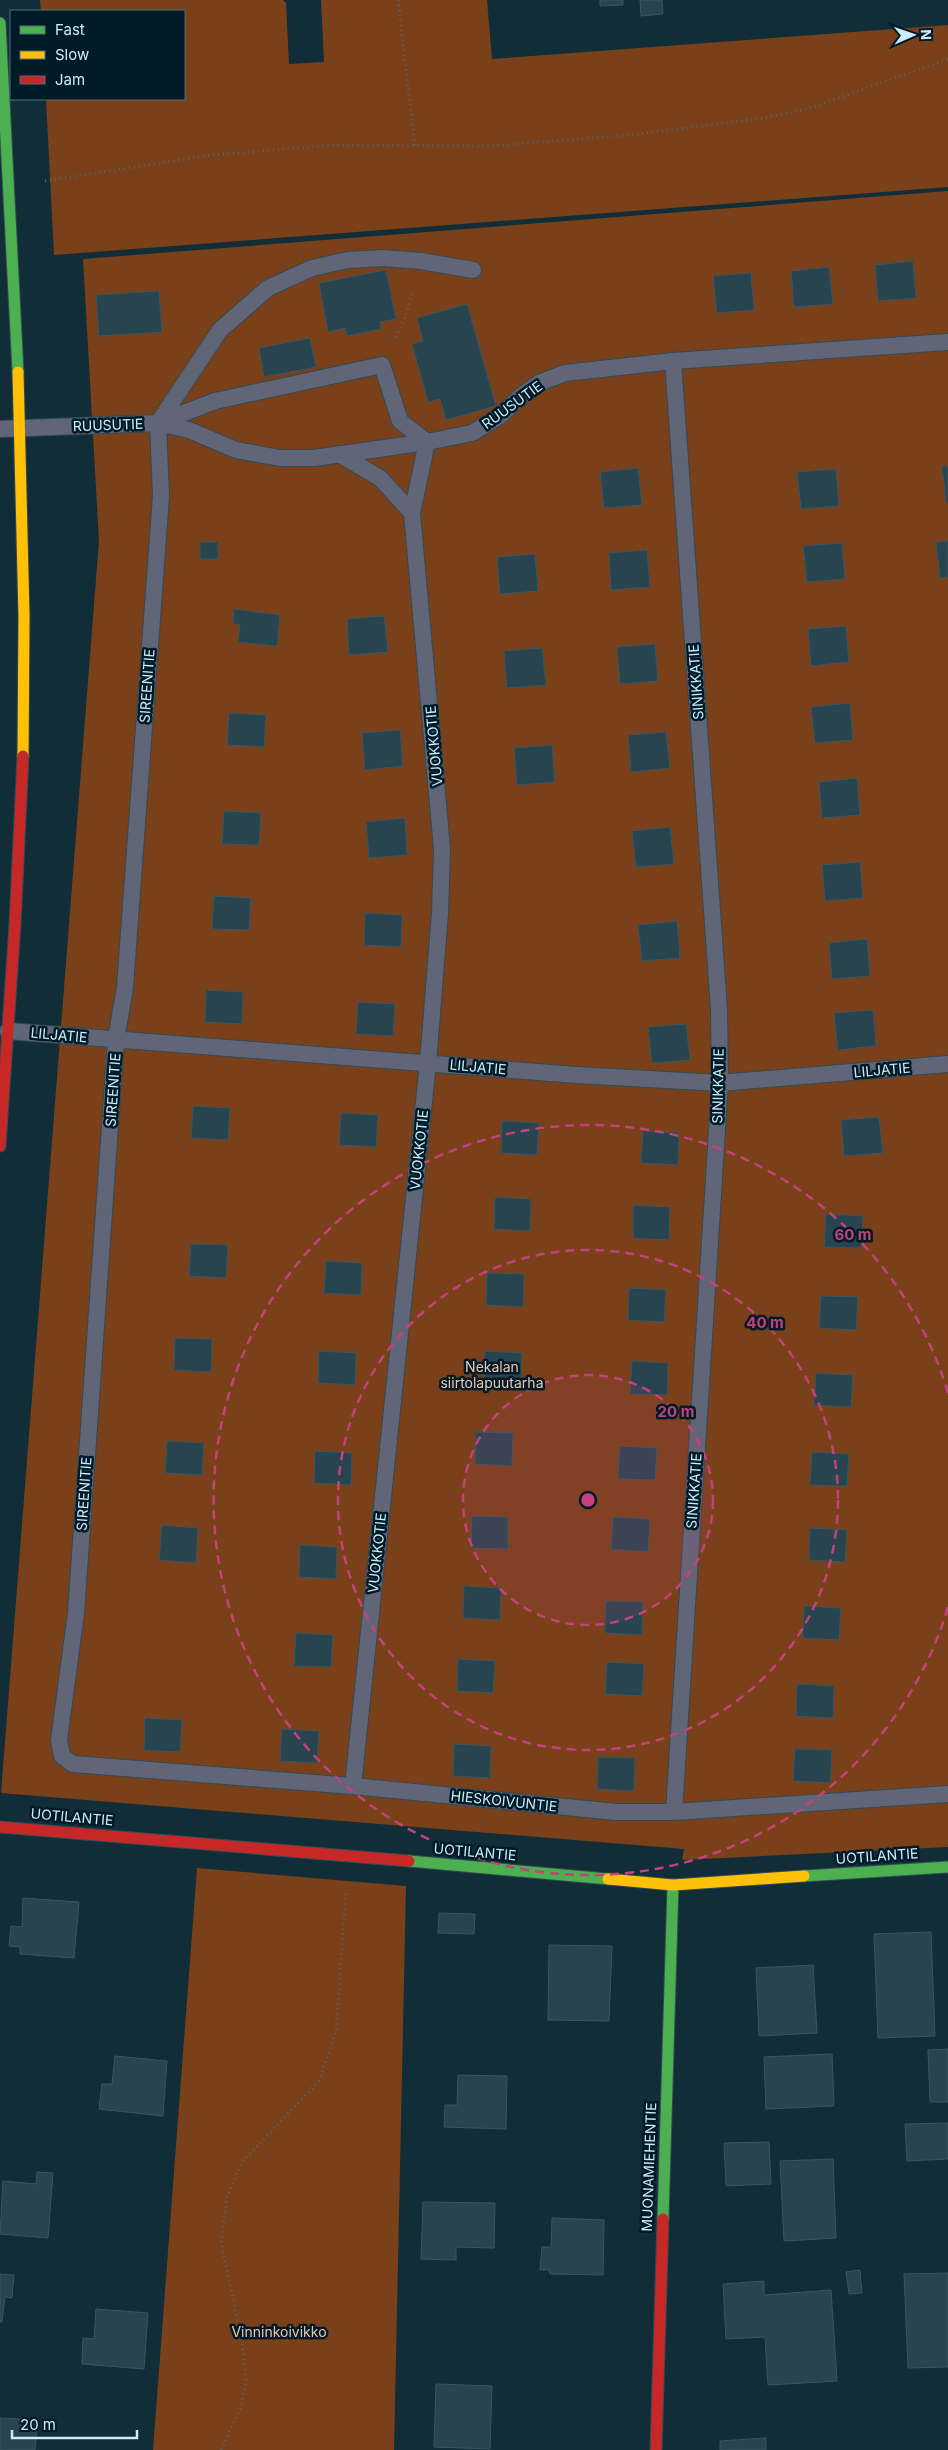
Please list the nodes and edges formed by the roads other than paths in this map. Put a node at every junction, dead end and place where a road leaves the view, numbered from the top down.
1 (0, 24) edge
2 (473, 270) dead end
3 (948, 342) edge
4 (673, 361) junction
5 (158, 423) junction
6 (21, 428) junction
7 (0, 429) edge
8 (427, 442) junction
9 (339, 454) junction
10 (412, 513) junction
11 (8, 1031) junction
12 (116, 1040) junction
13 (428, 1063) junction
14 (948, 1064) edge
15 (720, 1083) junction
16 (0, 1146) edge
17 (62, 1756) joint
18 (353, 1786) junction
19 (948, 1794) edge
20 (674, 1812) junction
21 (0, 1827) edge
22 (948, 1867) edge
23 (673, 1885) junction
24 (656, 2450) edge

1 - 6 street
2 - 5 lane
3 - 4 lane, RUUSUTIE
4 - 8 lane, RUUSUTIE
4 - 15 lane, SINIKKATIE
5 - 6 lane, RUUSUTIE
5 - 8 lane
5 - 9 lane, RUUSUTIE
5 - 12 lane, SIREENITIE
6 - 7 lane, RUUSUTIE
6 - 11 street
8 - 9 lane, RUUSUTIE
8 - 10 lane, VUOKKOTIE
9 - 10 lane
10 - 13 lane, VUOKKOTIE
11 - 12 lane, LILJATIE
11 - 16 street
12 - 13 lane, LILJATIE
12 - 17 lane, SIREENITIE
13 - 15 lane, LILJATIE
13 - 18 lane, VUOKKOTIE
14 - 15 lane, LILJATIE
15 - 20 lane, SINIKKATIE
17 - 18 lane, HIESKOIVUNTIE
18 - 20 lane, HIESKOIVUNTIE
19 - 20 lane, HIESKOIVUNTIE
21 - 23 street, UOTILANTIE
22 - 23 street, UOTILANTIE
23 - 24 street, MUONAMIEHENTIE

